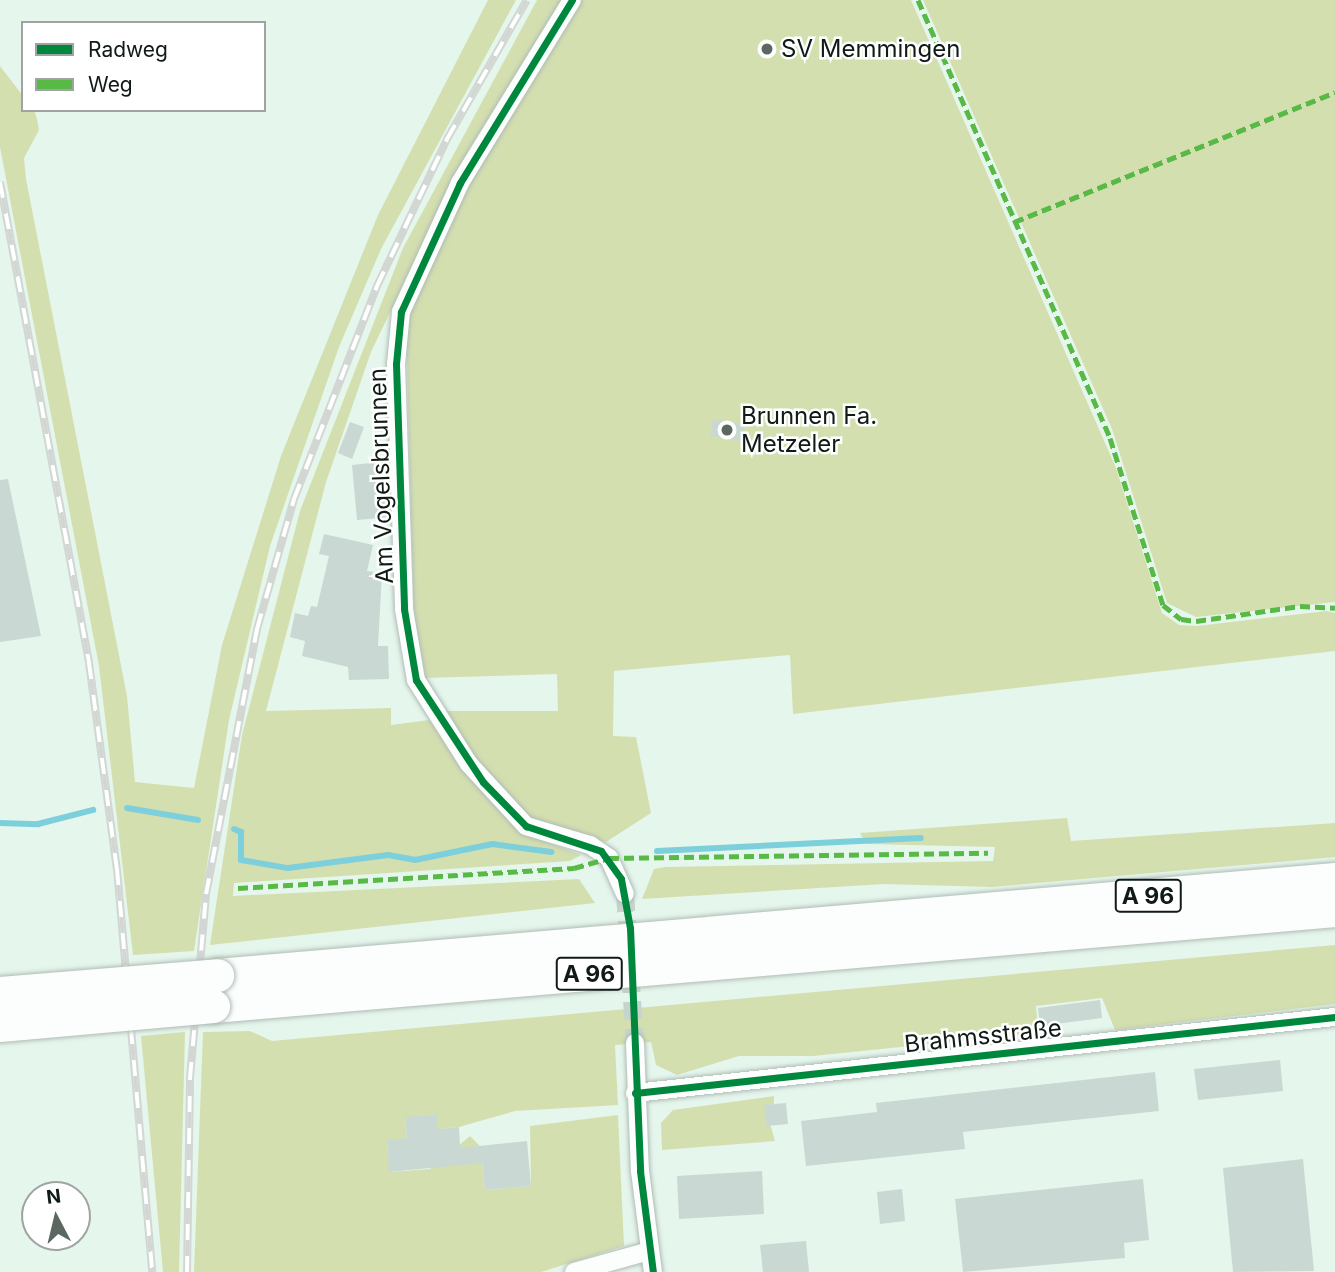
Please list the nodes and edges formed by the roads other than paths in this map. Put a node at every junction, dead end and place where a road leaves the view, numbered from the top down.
1 (572, 0) edge
2 (1335, 879) edge
3 (625, 894) tunnel mouth
4 (1335, 910) edge
5 (215, 991) junction
6 (0, 993) edge
7 (1335, 1017) edge
8 (0, 1025) edge
9 (635, 1043) tunnel mouth
10 (635, 1093) junction
11 (649, 1251) junction
12 (574, 1272) edge
13 (653, 1272) edge

1 - 3 street, Am Vogelsbrunnen
2 - 5 highway, A 96
4 - 5 highway, A 96
5 - 6 highway, A 96, bridge
5 - 8 highway, A 96, bridge
7 - 10 street, Brahmsstraße
9 - 10 street
10 - 11 street
11 - 12 street
11 - 13 street

